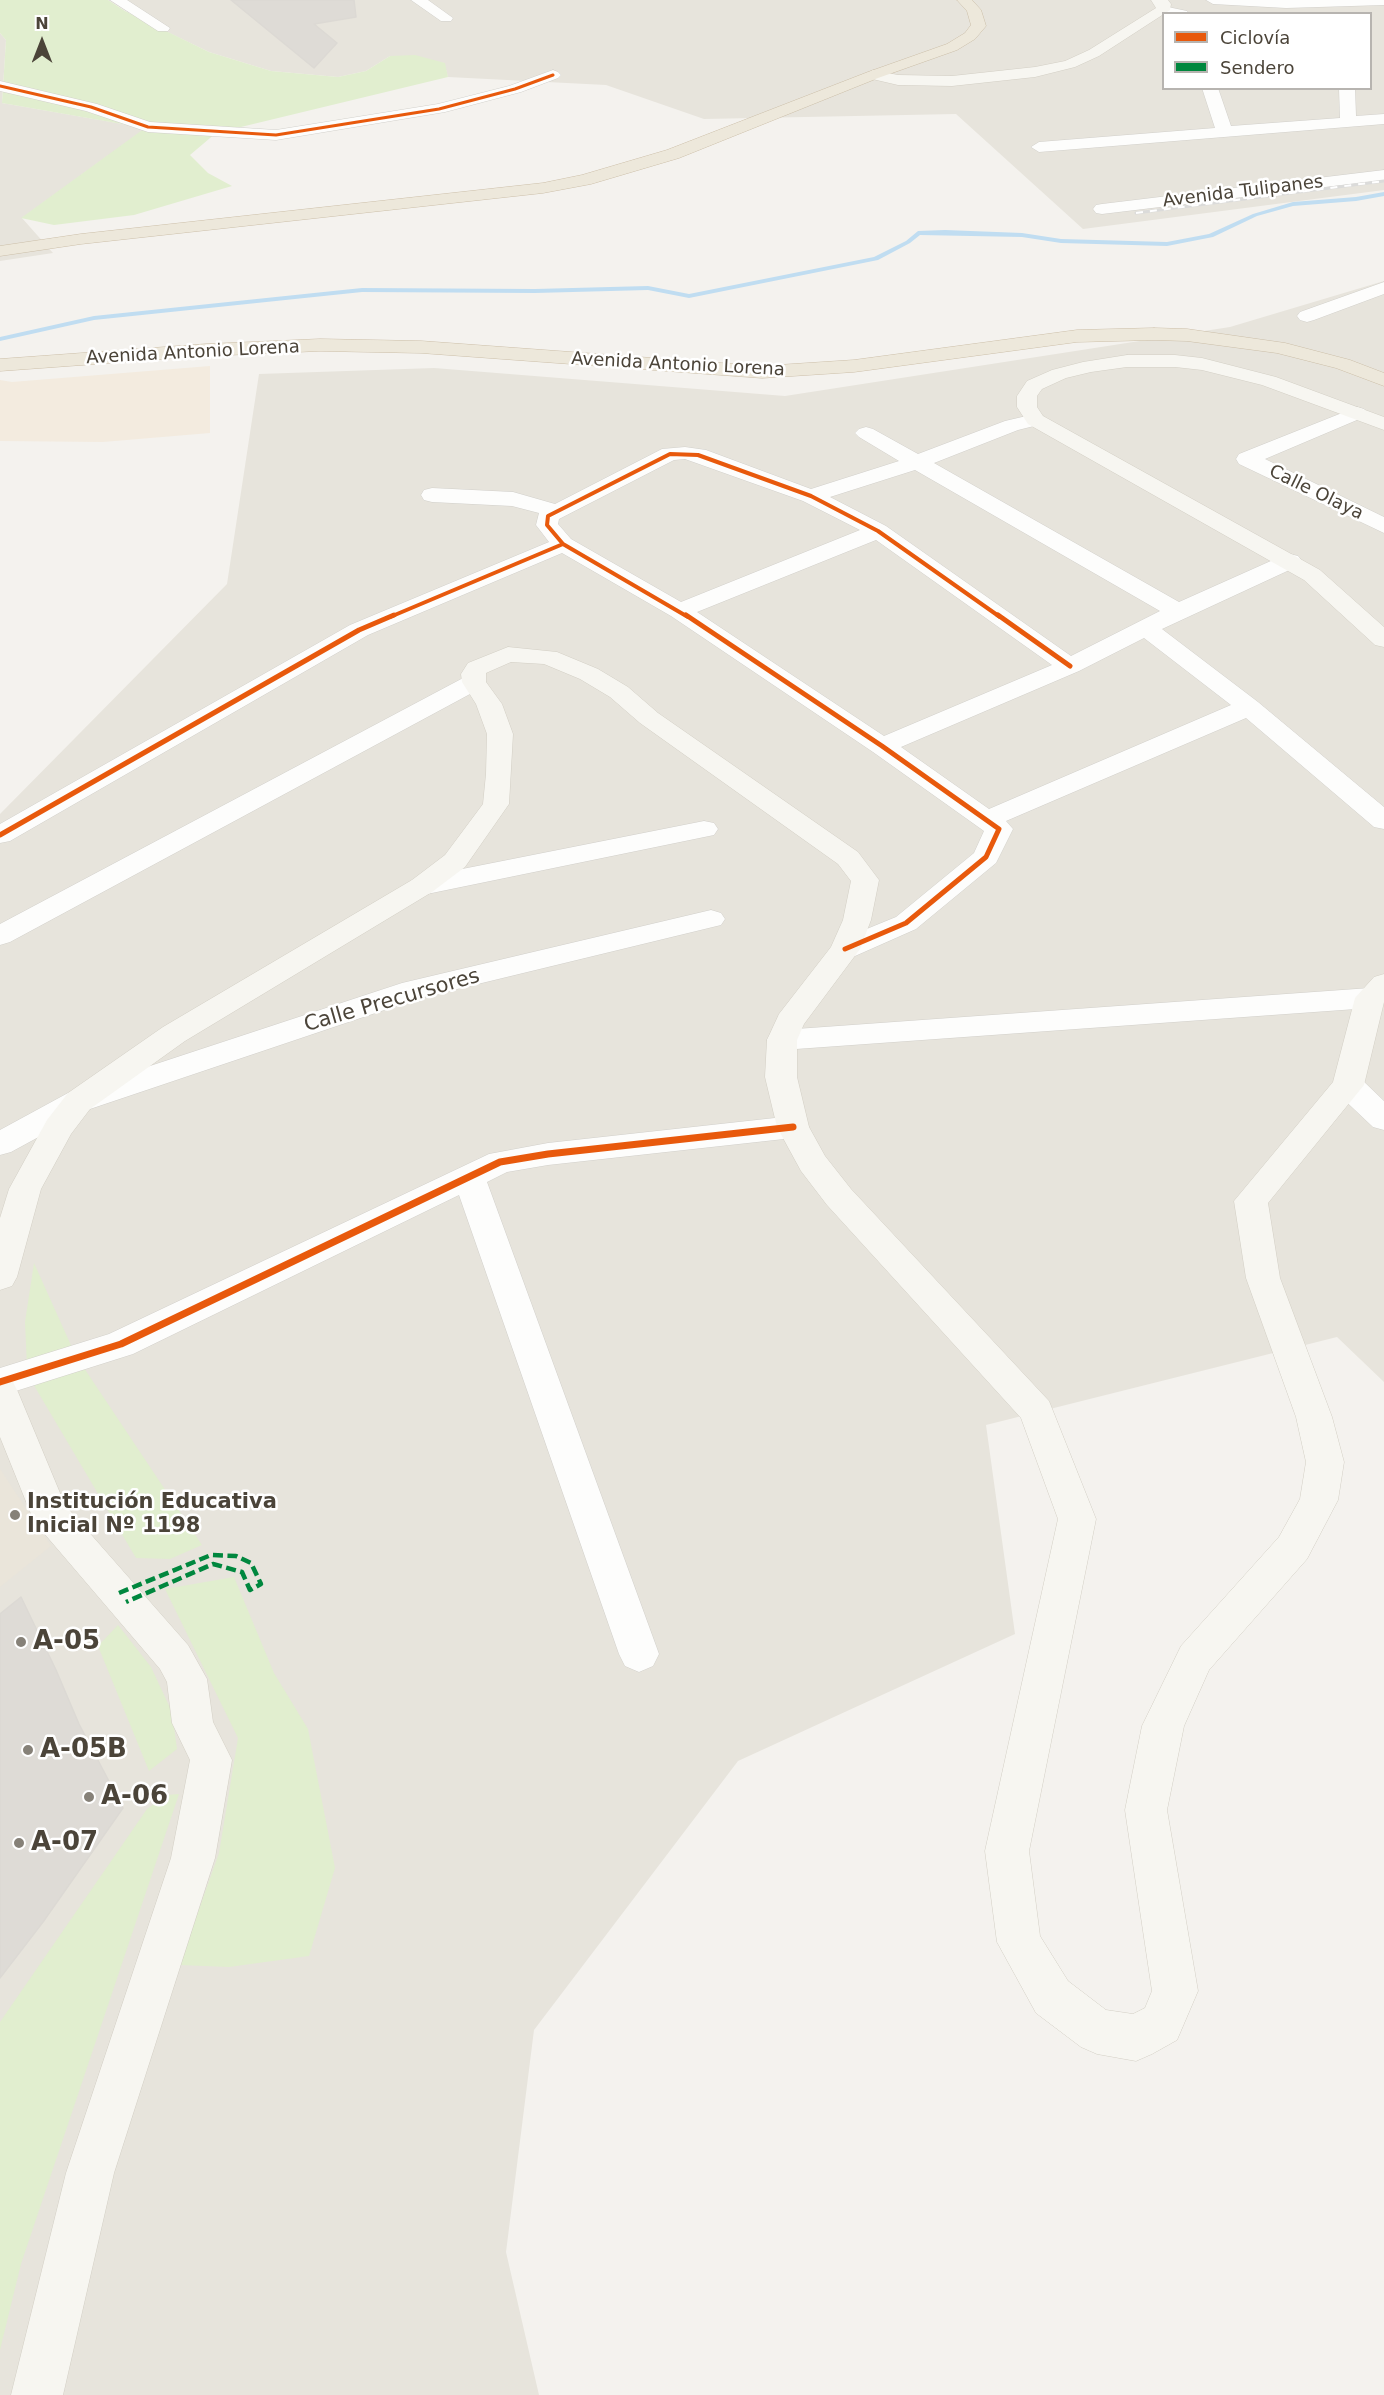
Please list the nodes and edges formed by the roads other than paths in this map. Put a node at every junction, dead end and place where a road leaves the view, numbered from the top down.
1 (117, 0) edge
2 (418, 0) edge
3 (964, 0) edge
4 (1214, 0) edge
5 (1384, 1) edge
6 (1161, 5) edge
7 (1288, 6) edge
8 (1177, 12) edge
9 (446, 18) dead end
10 (163, 28) dead end
11 (553, 75) dead end
12 (873, 75) junction
13 (0, 86) edge
14 (1211, 90) edge
15 (1347, 90) edge
16 (1384, 119) edge
17 (1348, 123) junction
18 (1225, 132) junction
19 (1039, 147) dead end
20 (1384, 175) edge
21 (1102, 209) dead end
22 (0, 251) edge
23 (1384, 288) edge
24 (1307, 316) dead end
25 (0, 365) edge
26 (1384, 380) edge
27 (1357, 413) junction
28 (1035, 420) junction
29 (1384, 424) edge
30 (866, 433) dead end
31 (916, 462) junction
32 (432, 495) dead end
33 (811, 496) junction
34 (556, 512) junction
35 (1384, 526) edge
36 (878, 531) junction
37 (563, 544) junction
38 (1290, 561) junction
39 (679, 611) junction
40 (1178, 611) junction
41 (1146, 628) junction
42 (1384, 640) edge
43 (1070, 666) junction
44 (474, 682) junction
45 (1249, 707) junction
46 (882, 746) junction
47 (986, 819) junction
48 (1384, 821) edge
49 (704, 830) dead end
50 (0, 835) edge
51 (422, 886) junction
52 (711, 920) dead end
53 (0, 936) edge
54 (845, 949) junction
55 (1377, 991) edge
56 (782, 1040) junction
57 (1348, 1084) junction
58 (79, 1101) junction
59 (1384, 1119) edge
60 (793, 1126) junction
61 (2, 1139) edge
62 (469, 1176) junction
63 (0, 1277) edge
64 (0, 1382) edge
65 (0, 1392) edge
66 (639, 1654) dead end
67 (37, 2395) edge

1 - 10 street
2 - 9 street
3 - 12 highway
4 - 7 street
5 - 7 street
6 - 8 street
6 - 12 main road
11 - 13 street
12 - 22 highway
14 - 18 street
15 - 17 street
16 - 17 street
17 - 18 street
18 - 19 street
20 - 21 street, Avenida Tulipanes
23 - 24 street
25 - 26 highway, Avenida Antonio Lorena
27 - 28 main road
27 - 29 main road
27 - 35 street, Calle Olaya
28 - 31 street
28 - 38 main road
30 - 31 street
31 - 33 street
31 - 40 street
32 - 34 street
33 - 34 street
33 - 36 street
34 - 37 street
36 - 39 street
36 - 43 street
37 - 39 street
37 - 50 street
38 - 40 street
38 - 42 main road
39 - 46 street
40 - 41 street
41 - 43 street
41 - 45 street
43 - 46 street
44 - 51 main road
44 - 53 street
44 - 54 main road
45 - 47 street
45 - 48 street
46 - 47 street
47 - 54 street
49 - 51 street
51 - 58 main road
52 - 58 street, Calle Precursores
54 - 56 main road
55 - 56 street
55 - 57 main road
56 - 60 main road
57 - 59 street
57 - 60 main road
58 - 61 street, Calle Precursores
58 - 63 main road
60 - 62 street
62 - 64 street
62 - 66 street
65 - 67 main road

